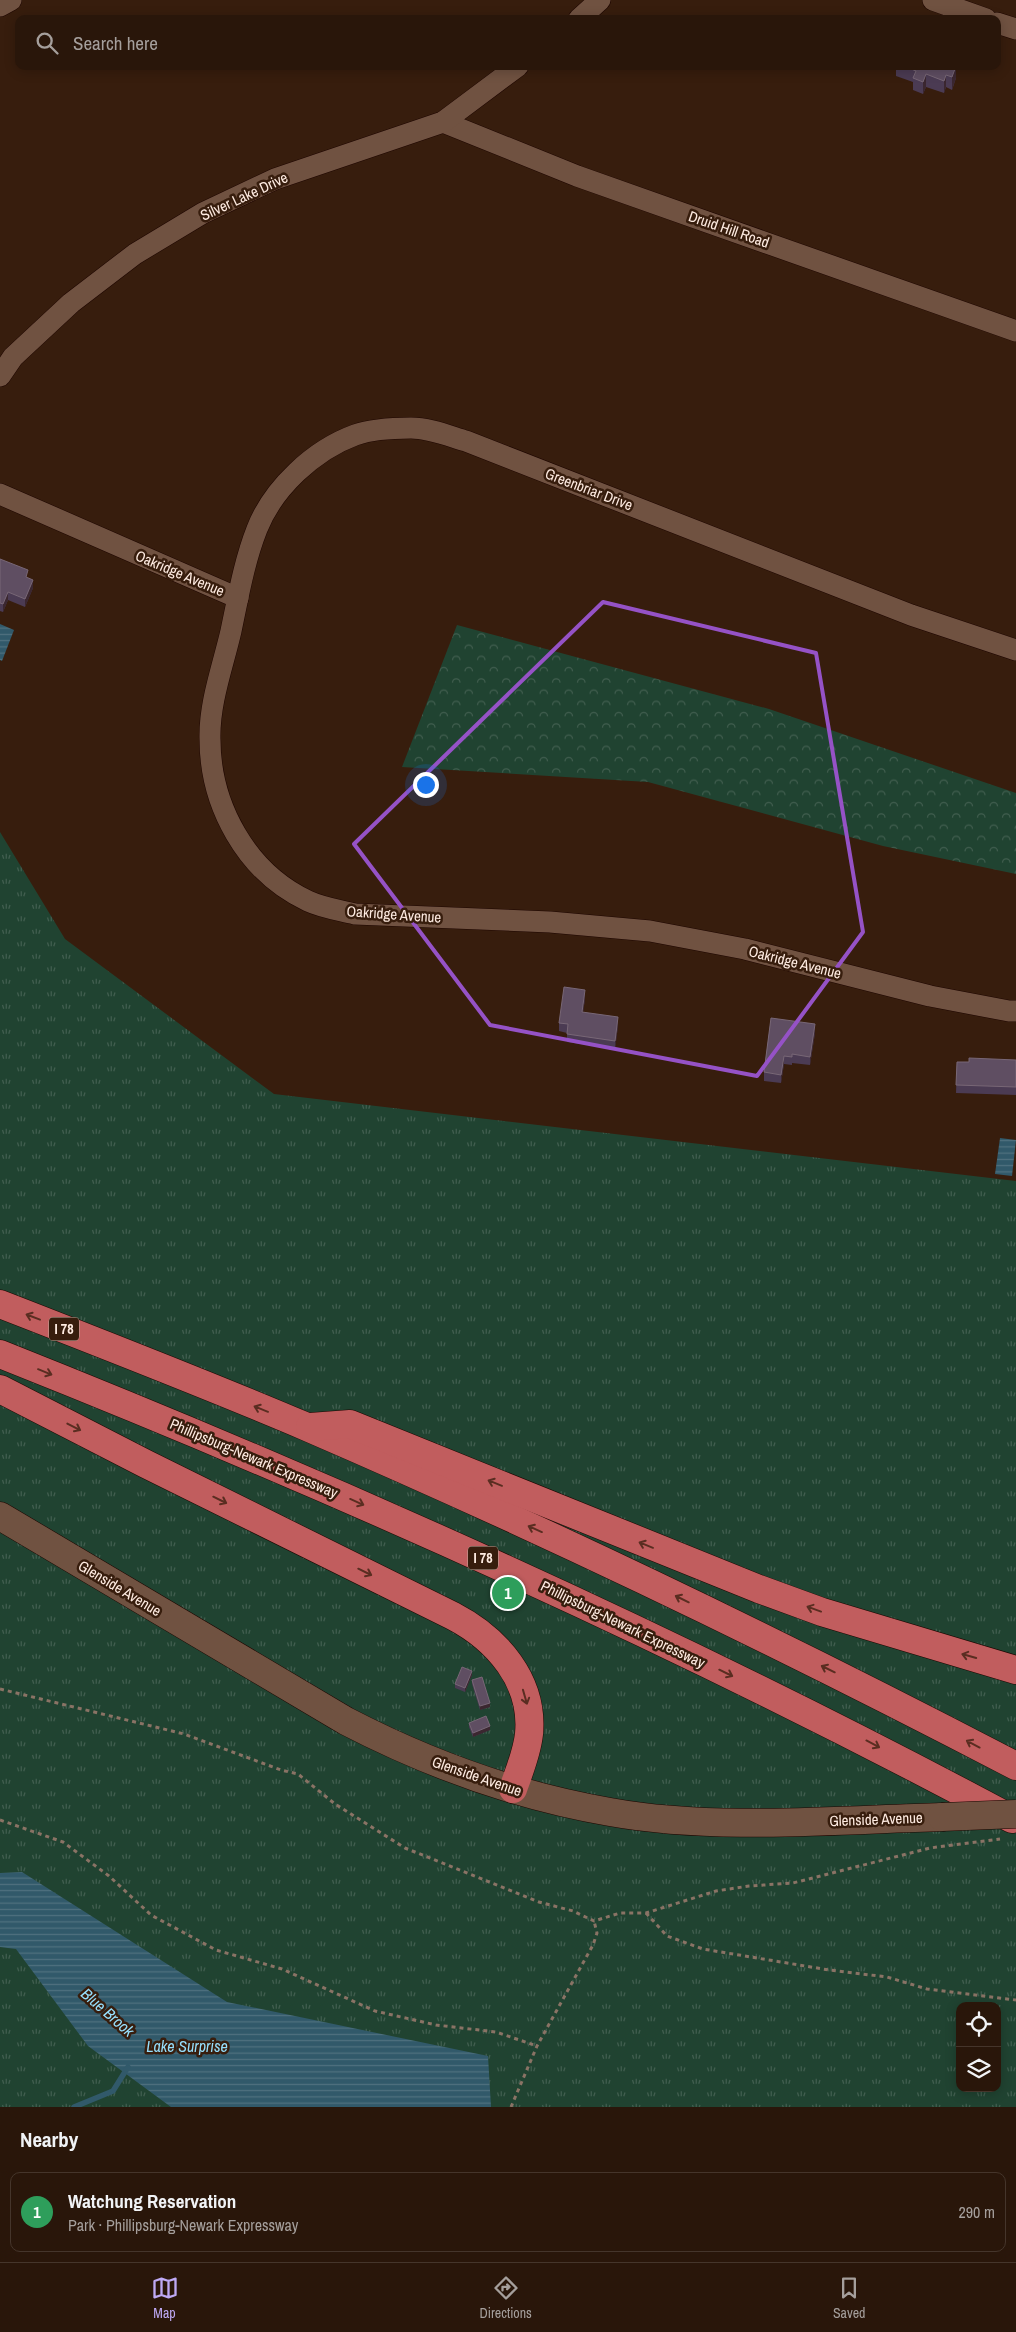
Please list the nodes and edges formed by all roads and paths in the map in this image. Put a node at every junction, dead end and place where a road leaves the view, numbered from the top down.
1 (11, 0) edge
2 (600, 0) edge
3 (933, 0) edge
4 (0, 6) edge
5 (583, 15) edge
6 (975, 15) edge
7 (1001, 24) edge
8 (1016, 29) edge
9 (513, 70) edge
10 (444, 122) junction
11 (1016, 331) edge
12 (0, 376) edge
13 (0, 494) edge
14 (238, 598) junction
15 (1016, 650) edge
16 (1016, 1011) edge
17 (0, 1304) edge
18 (0, 1354) edge
19 (0, 1389) edge
20 (306, 1427) junction
21 (0, 1516) edge
22 (1016, 1670) edge
23 (0, 1689) edge
24 (1016, 1766) edge
25 (513, 1789) junction
26 (0, 1820) edge
27 (1013, 1824) edge
28 (646, 1913) junction
29 (594, 1920) junction
30 (1016, 2000) edge
31 (537, 2046) junction
32 (511, 2107) edge

1 - 4 street
2 - 5 street
3 - 6 street
7 - 8 street
9 - 10 street, Silver Lake Drive
10 - 11 street, Druid Hill Road
10 - 12 street, Silver Lake Drive
13 - 14 street, Oakridge Avenue
14 - 15 street, Greenbriar Drive
14 - 16 street, Oakridge Avenue
20 -> 17 highway, I 78
18 -> 27 highway, Phillipsburg-Newark Expressway / I 78
19 -> 25 highway
22 -> 20 highway
24 -> 20 highway, I 78
21 - 25 main road, Glenside Avenue
23 - 29 path
25 - 27 main road, Glenside Avenue, bridge
26 - 31 path
27 - 28 path
28 - 29 path
28 - 30 path
29 - 31 path
31 - 32 path

